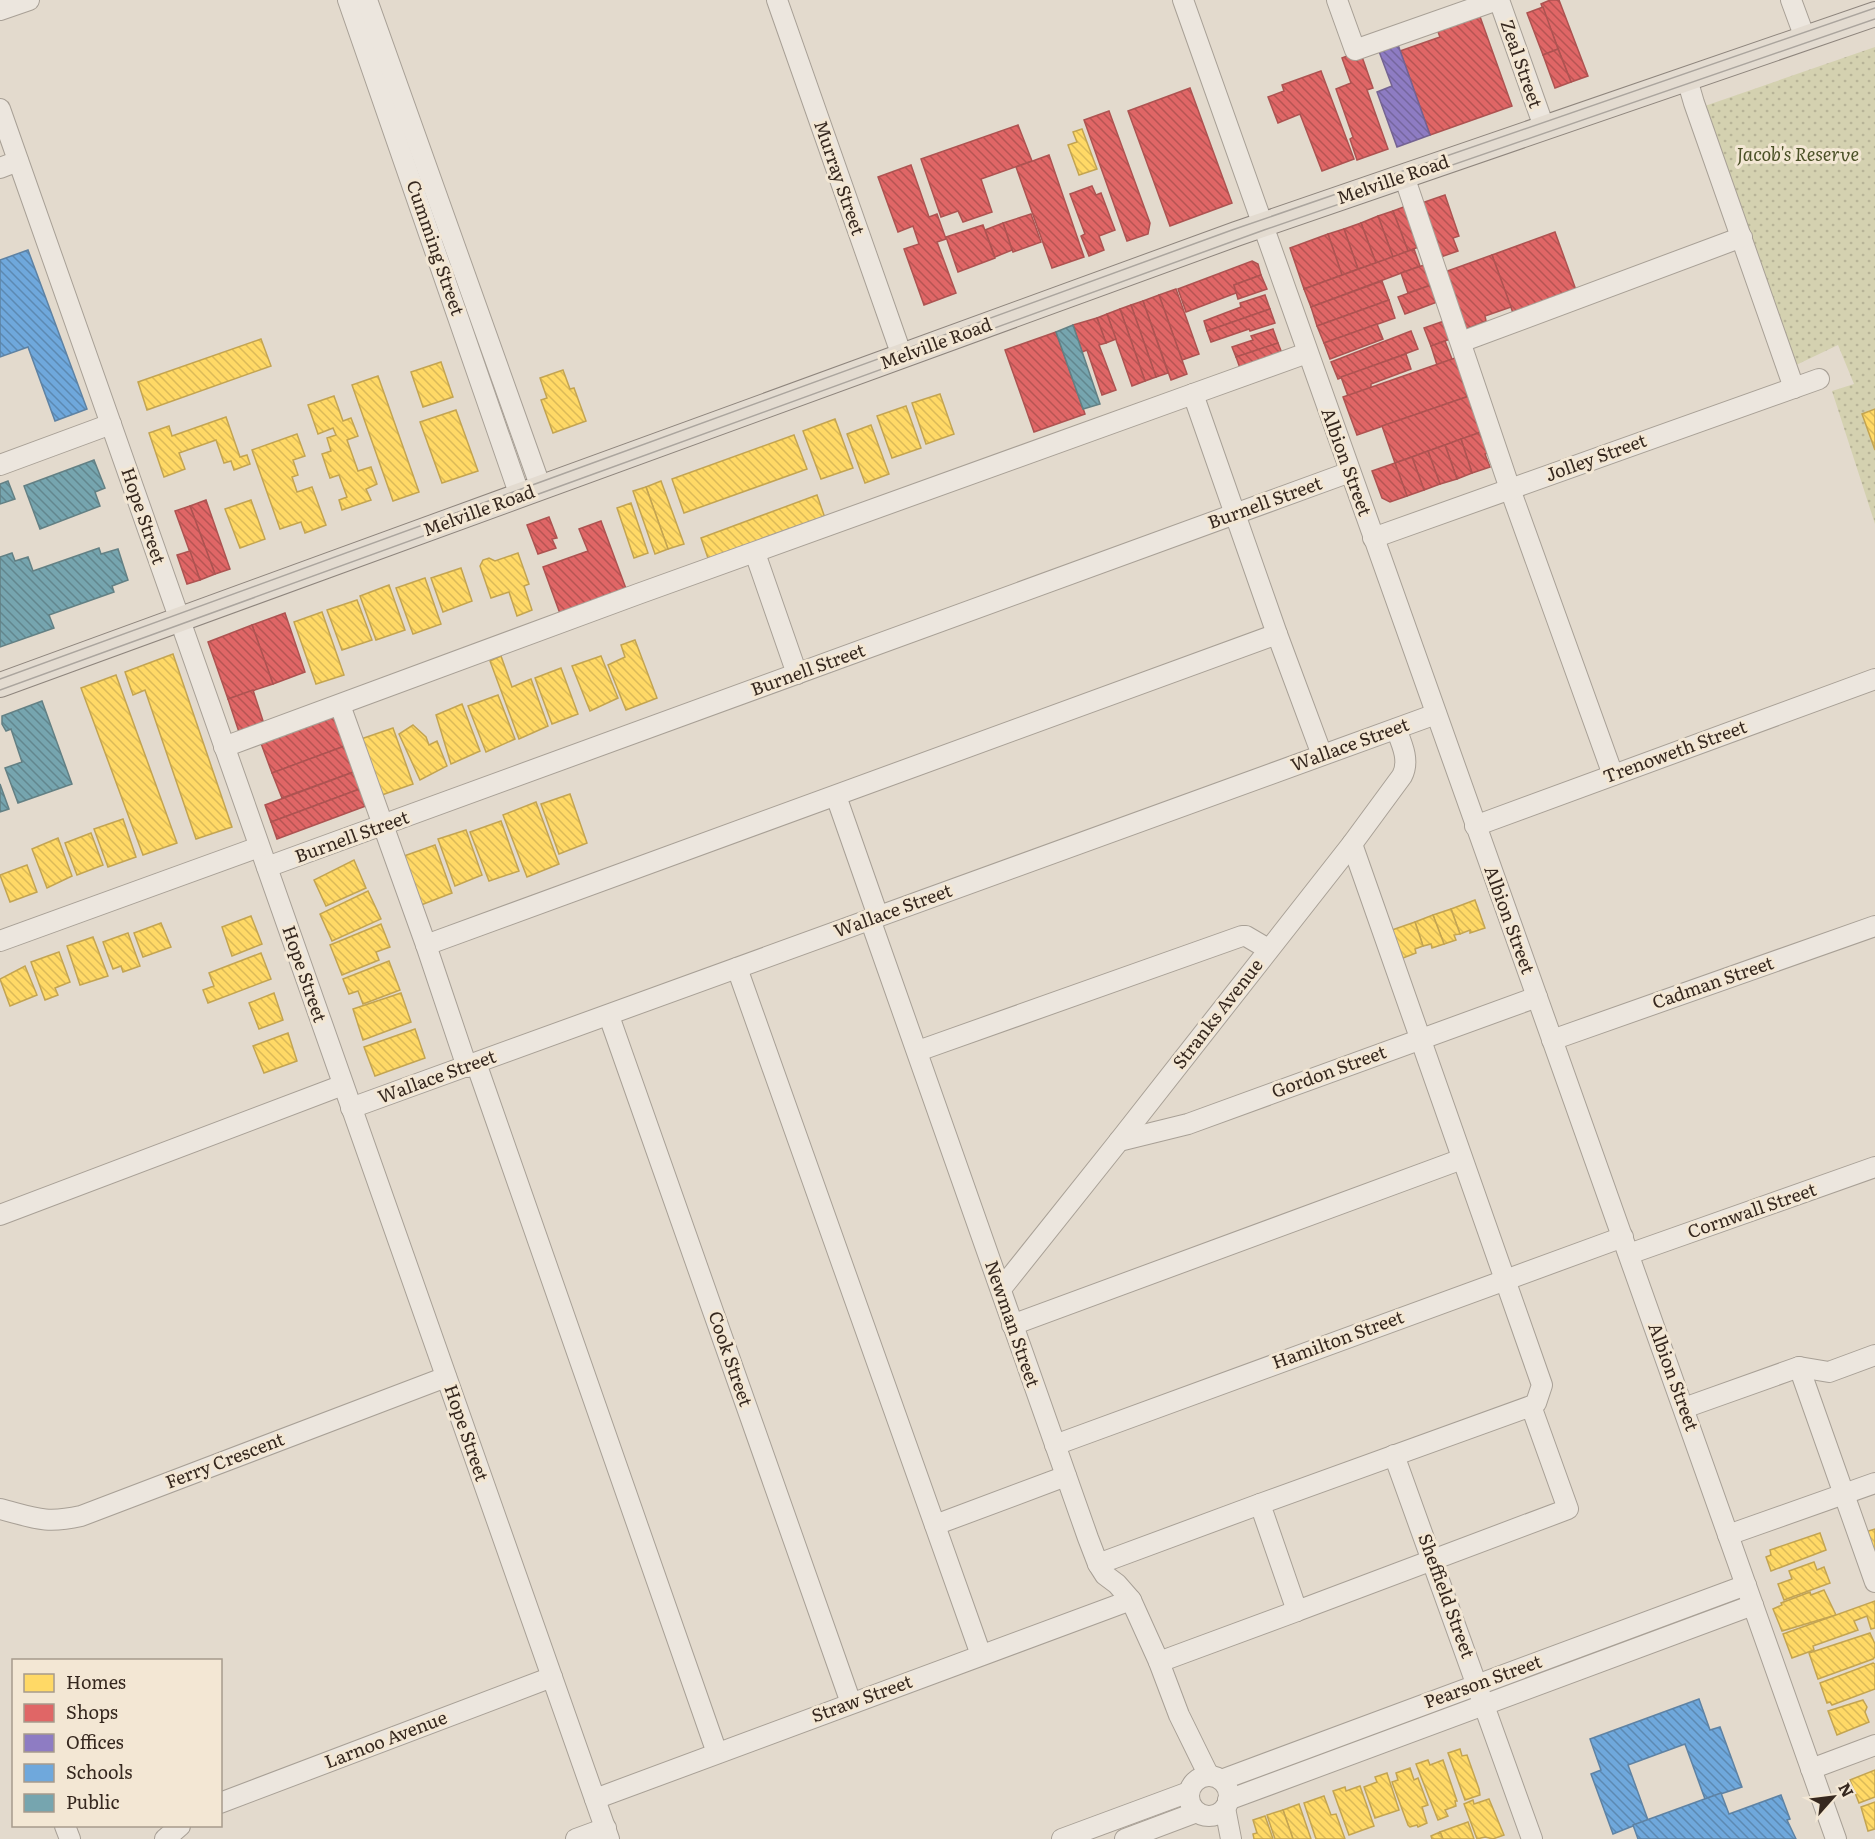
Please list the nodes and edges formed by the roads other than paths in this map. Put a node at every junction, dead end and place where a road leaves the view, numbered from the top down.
1 (29, 0) edge
2 (348, 0) edge
3 (367, 0) edge
4 (777, 0) edge
5 (1183, 0) edge
6 (1337, 0) edge
7 (1498, 0) edge
8 (1791, 0) edge
9 (0, 10) edge
10 (1875, 14) edge
11 (1805, 38) junction
12 (1687, 79) junction
13 (394, 103) junction
14 (0, 110) edge
15 (1544, 127) junction
16 (9, 164) edge
17 (1404, 176) junction
18 (1263, 225) junction
19 (1742, 237) junction
20 (1461, 342) junction
21 (1307, 353) junction
22 (902, 356) junction
23 (1819, 379) dead end
24 (1794, 388) junction
25 (1193, 394) junction
26 (111, 424) junction
27 (0, 465) edge
28 (1350, 472) junction
29 (1510, 489) junction
30 (531, 492) junction
31 (1235, 514) junction
32 (1373, 538) junction
33 (755, 553) junction
34 (179, 620) junction
35 (1277, 634) junction
36 (797, 674) junction
37 (1875, 679) edge
38 (0, 685) edge
39 (340, 705) junction
40 (1436, 714) junction
41 (1396, 729) junction
42 (224, 747) junction
43 (1322, 755) junction
44 (1613, 775) junction
45 (836, 796) junction
46 (1475, 826) junction
47 (382, 827) junction
48 (1352, 844) junction
49 (259, 847) junction
50 (267, 867) junction
51 (874, 918) junction
52 (1875, 926) edge
53 (0, 941) edge
54 (426, 945) junction
55 (1268, 949) junction
56 (737, 968) junction
57 (1537, 997) junction
58 (609, 1016) junction
59 (1420, 1039) junction
60 (1552, 1040) junction
61 (918, 1051) junction
62 (471, 1065) junction
63 (343, 1085) junction
64 (351, 1108) junction
65 (1119, 1141) junction
66 (1462, 1159) junction
67 (1875, 1167) edge
68 (0, 1215) edge
69 (1626, 1246) junction
70 (1505, 1280) junction
71 (1001, 1289) junction
72 (1012, 1325) junction
73 (1875, 1355) edge
74 (1799, 1367) junction
75 (446, 1377) junction
76 (1531, 1406) junction
77 (1684, 1408) junction
78 (1055, 1445) junction
79 (1395, 1455) junction
80 (1066, 1476) junction
81 (1875, 1483) edge
82 (1845, 1493) junction
83 (1260, 1504) junction
84 (0, 1509) edge
85 (935, 1525) junction
86 (1728, 1535) junction
87 (1432, 1560) junction
88 (1098, 1564) junction
89 (1875, 1582) edge
90 (1746, 1585) junction
91 (1131, 1600) junction
92 (1753, 1605) junction
93 (1297, 1611) junction
94 (981, 1655) junction
95 (1159, 1662) junction
96 (552, 1677) junction
97 (1478, 1684) junction
98 (851, 1703) junction
99 (1485, 1704) junction
100 (1875, 1745) edge
101 (717, 1753) junction
102 (1811, 1769) junction
103 (1203, 1782) junction
104 (595, 1798) junction
105 (222, 1802) edge
106 (1214, 1809) junction
107 (179, 1827) edge
108 (608, 1833) edge
109 (1525, 1837) edge
110 (165, 1839) edge
111 (576, 1839) edge
112 (1062, 1839) edge
113 (1125, 1839) edge
114 (1222, 1839) edge
115 (1231, 1839) edge
116 (1836, 1839) edge

1 - 9 street
2 - 13 street, Cumming Street
3 - 13 street, Cumming Street
4 - 22 street, Murray Street
5 - 18 street, Albion Street
6 - 7 street
7 - 15 street, Zeal Street
8 - 11 street
10 - 11 main road, Melville Road
11 - 12 main road, Melville Road
12 - 15 main road, Melville Road
12 - 19 street
13 - 30 street, Cumming Street
14 - 16 street, Hope Street
15 - 17 main road, Melville Road
16 - 26 street, Hope Street
17 - 18 main road, Melville Road
17 - 20 street
18 - 21 street, Albion Street
18 - 22 main road, Melville Road
19 - 20 street
19 - 24 street
20 - 29 street
21 - 25 street
21 - 28 street, Albion Street
22 - 30 main road, Melville Road
23 - 24 street, Jolley Street
24 - 29 street, Jolley Street
25 - 31 street
25 - 33 street
26 - 27 street
26 - 34 street, Hope Street
28 - 31 street, Burnell Street
28 - 32 street, Albion Street
29 - 32 street, Jolley Street
29 - 44 street
30 - 34 main road, Melville Road
31 - 35 street
31 - 36 street, Burnell Street
32 - 40 street, Albion Street
33 - 36 street
33 - 39 street
34 - 38 main road, Melville Road
34 - 42 street, Hope Street
35 - 43 street
35 - 45 street
36 - 47 street, Burnell Street
37 - 44 street, Trenoweth Street
39 - 42 street
39 - 47 street
40 - 41 street, Wallace Street
40 - 46 street, Albion Street
41 - 43 street, Wallace Street
41 - 48 street, Stranks Avenue
42 - 49 street, Hope Street
43 - 51 street, Wallace Street
44 - 46 street, Trenoweth Street
45 - 51 street, Newman Street
45 - 54 street
46 - 57 street, Albion Street
47 - 50 street, Burnell Street
47 - 54 street
48 - 55 street, Stranks Avenue
48 - 59 street
49 - 50 street, Hope Street
49 - 53 street
50 - 63 street, Hope Street
51 - 56 street, Wallace Street
51 - 61 street, Newman Street
52 - 60 street, Cadman Street
54 - 62 street
55 - 61 street
55 - 65 street, Stranks Avenue
56 - 58 street, Wallace Street
56 - 85 street
57 - 59 street, Gordon Street
57 - 60 street, Albion Street
58 - 62 street, Wallace Street
58 - 98 street, Cook Street
59 - 65 street, Gordon Street
59 - 66 street
60 - 69 street, Albion Street
61 - 71 street, Newman Street
62 - 64 street, Wallace Street
62 - 101 street
63 - 64 street, Hope Street
63 - 68 street
64 - 75 street, Hope Street
65 - 71 street, Stranks Avenue
66 - 70 street
66 - 72 street
67 - 69 street, Cornwall Street
69 - 70 street, Hamilton Street
69 - 77 street, Albion Street
70 - 76 street
70 - 78 street, Hamilton Street
71 - 72 street, Newman Street
72 - 78 street, Newman Street
73 - 74 street
74 - 77 street
74 - 82 street
75 - 84 street, Ferry Crescent
75 - 96 street, Hope Street
76 - 79 street
76 - 87 street
77 - 86 street, Albion Street
78 - 80 street, Newman Street
79 - 83 street
79 - 87 street, Sheffield Street
80 - 85 street
80 - 88 street, Newman Street
81 - 82 street
82 - 86 street
82 - 89 street
83 - 88 street
83 - 93 street
85 - 94 street
86 - 90 street, Albion Street
87 - 93 street
87 - 97 street, Sheffield Street
88 - 91 street, Newman Street
90 - 92 street, Albion Street
90 - 97 street, Pearson Street
91 - 94 street, Straw Street
91 - 95 street, Newman Street
92 - 99 street, Pearson Street
92 - 102 street, Albion Street
93 - 95 street
94 - 98 street, Straw Street
95 - 103 street, Newman Street
96 - 104 street, Hope Street
96 - 105 street, Larnoo Avenue
97 - 99 street, Sheffield Street
97 - 103 street, Pearson Street
98 - 101 street, Straw Street
99 - 106 street, Pearson Street
99 - 109 street, Sheffield Street
100 - 102 street
101 - 104 street, Straw Street
102 - 116 street, Albion Street
103 - 106 street
103 - 106 street
103 - 112 street, Pearson Street
104 - 108 street, Hope Street
106 - 113 street, Pearson Street
106 - 114 street
106 - 115 street
107 - 110 street
108 - 111 street

